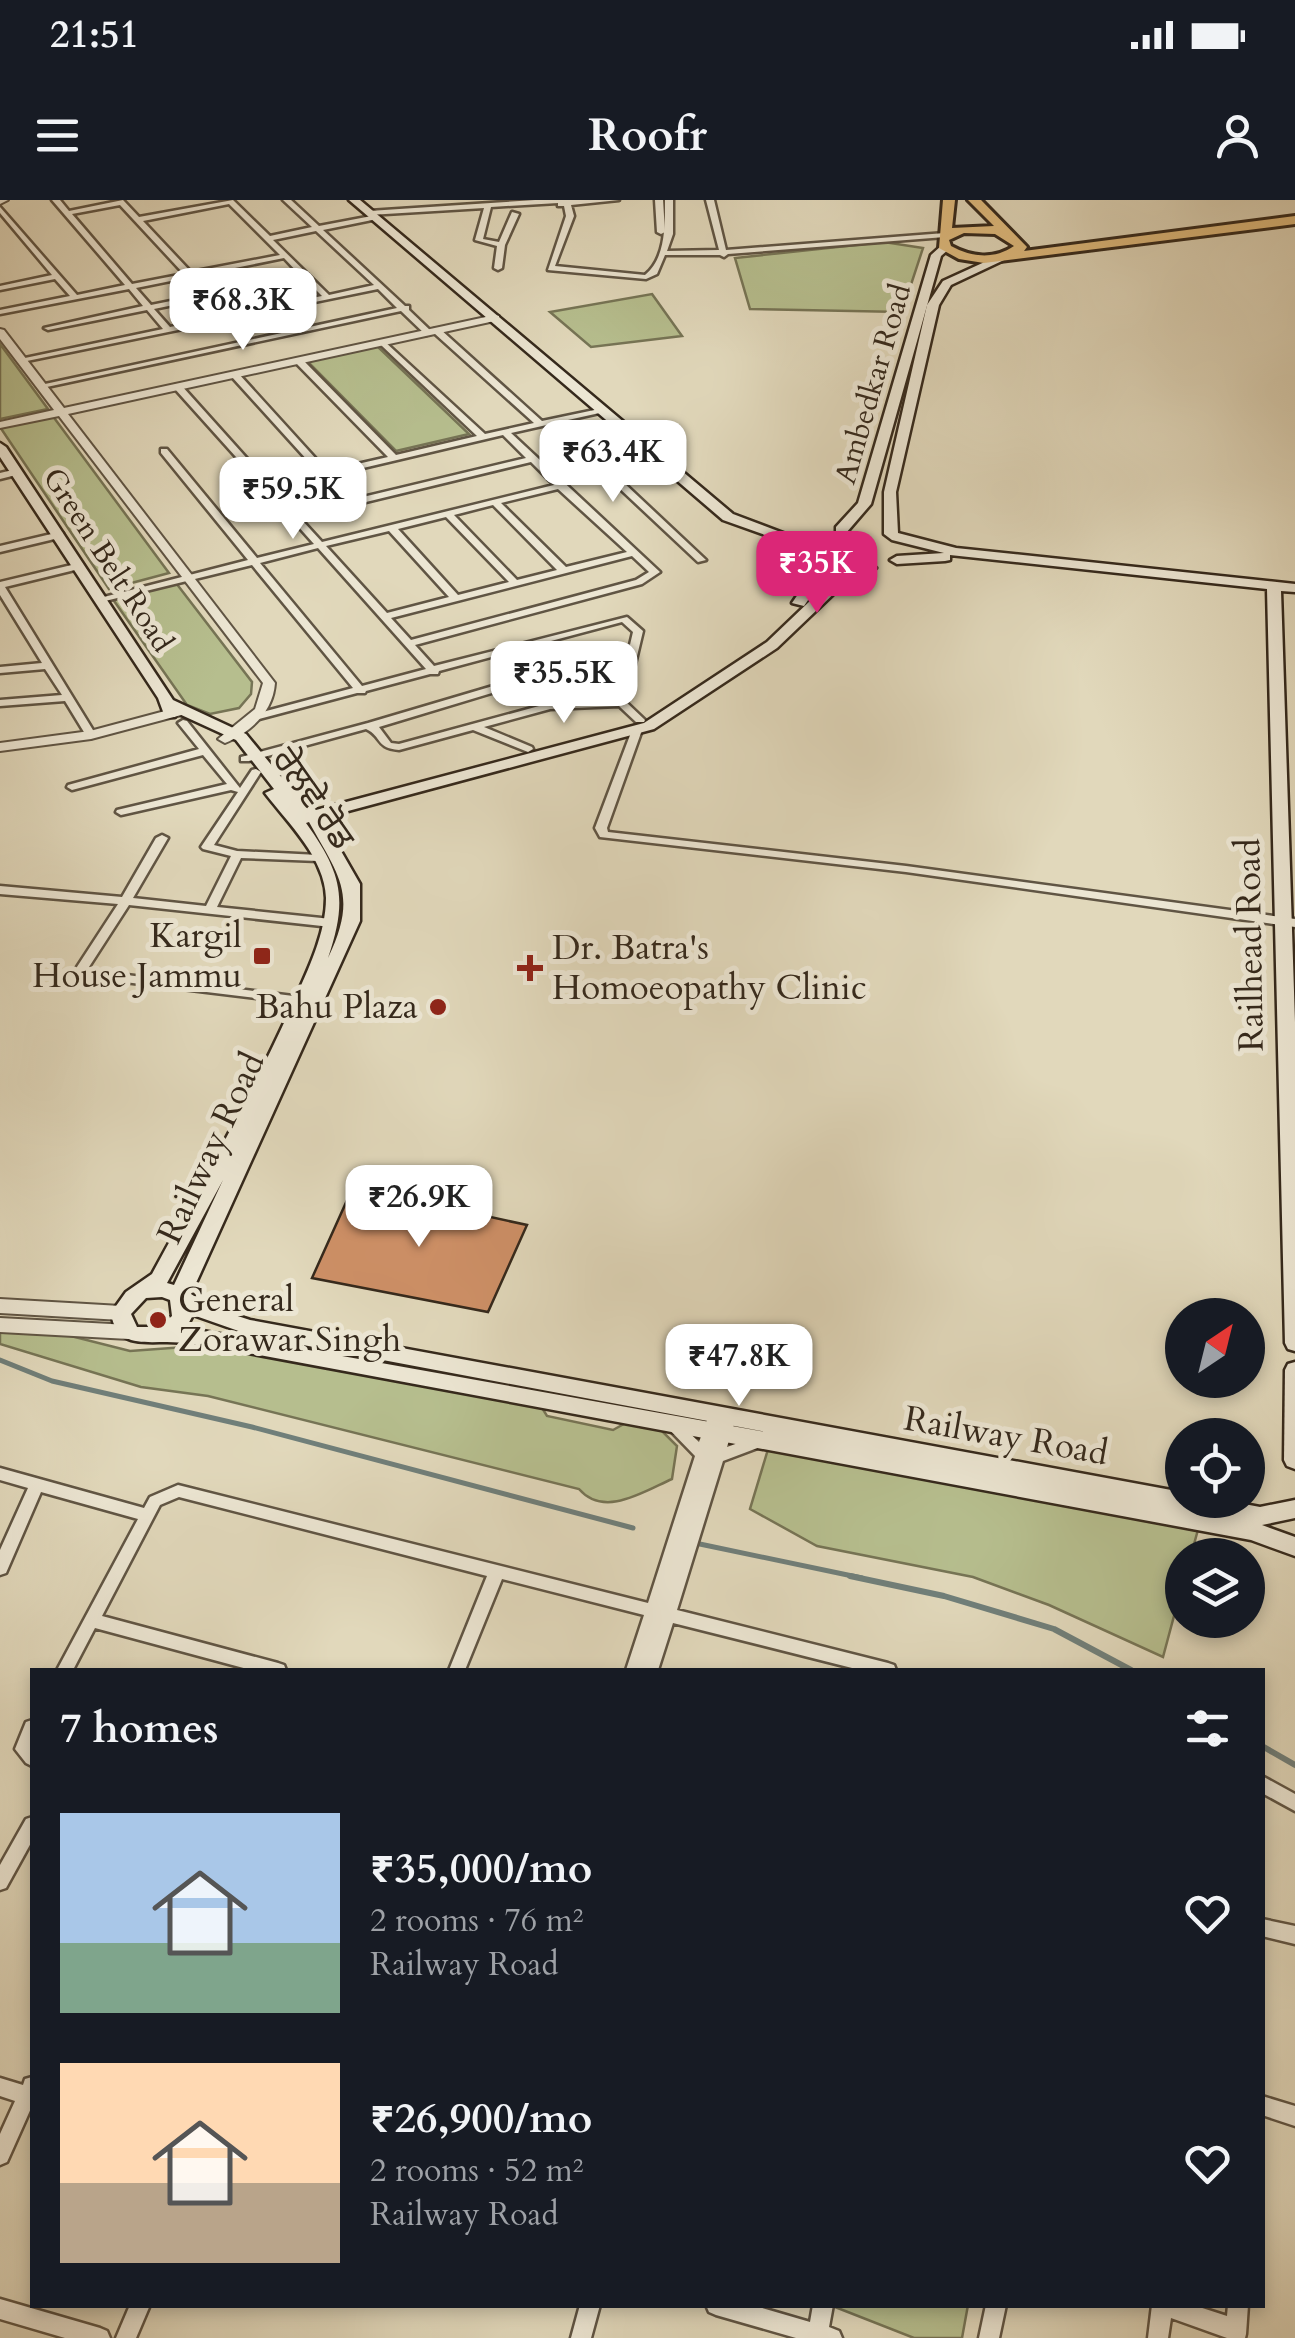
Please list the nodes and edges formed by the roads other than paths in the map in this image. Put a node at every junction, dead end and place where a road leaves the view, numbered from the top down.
1 (56, 200) edge
2 (287, 200) edge
3 (354, 200) edge
4 (615, 200) edge
5 (659, 200) edge
6 (668, 200) edge
7 (710, 200) edge
8 (949, 200) edge
9 (974, 200) edge
10 (122, 201) edge
11 (230, 201) edge
12 (567, 201) edge
13 (488, 207) junction
14 (0, 209) edge
15 (68, 214) junction
16 (515, 214) dead end
17 (372, 215) junction
18 (1295, 218) edge
19 (138, 220) junction
20 (318, 228) junction
21 (1012, 236) junction
22 (266, 239) junction
23 (666, 241) junction
24 (945, 241) junction
25 (501, 245) junction
26 (662, 252) junction
27 (724, 255) junction
28 (285, 256) junction
29 (1005, 257) junction
30 (498, 268) dead end
31 (190, 274) junction
32 (57, 276) junction
33 (305, 276) junction
34 (129, 286) junction
35 (381, 286) junction
36 (0, 288) edge
37 (74, 297) junction
38 (327, 297) junction
39 (148, 308) junction
40 (406, 308) junction
41 (0, 312) edge
42 (495, 318) junction
43 (48, 328) dead end
44 (168, 330) junction
45 (0, 332) edge
46 (434, 332) junction
47 (384, 343) junction
48 (25, 360) junction
49 (299, 361) junction
50 (235, 376) junction
51 (45, 386) junction
52 (178, 387) junction
53 (601, 410) junction
54 (60, 412) junction
55 (554, 421) junction
56 (540, 424) junction
57 (0, 425) edge
58 (505, 432) junction
59 (483, 437) junction
60 (0, 447) edge
61 (164, 450) dead end
62 (394, 458) junction
63 (532, 459) junction
64 (18, 472) junction
65 (326, 474) junction
66 (0, 476) edge
67 (560, 486) junction
68 (270, 488) junction
69 (495, 502) junction
70 (447, 514) junction
71 (296, 516) junction
72 (391, 527) junction
73 (860, 528) dead end
74 (838, 532) junction
75 (888, 533) junction
76 (60, 535) junction
77 (779, 535) junction
78 (321, 544) junction
79 (0, 549) edge
80 (633, 552) junction
81 (829, 554) junction
82 (702, 560) dead end
83 (897, 560) junction
84 (255, 561) junction
85 (80, 566) junction
86 (869, 568) junction
87 (565, 572) junction
88 (190, 577) junction
89 (516, 584) junction
90 (0, 586) edge
91 (1295, 590) edge
92 (1275, 594) junction
93 (101, 599) junction
94 (456, 599) junction
95 (14, 612) junction
96 (0, 616) edge
97 (384, 617) junction
98 (408, 644) junction
99 (47, 666) junction
100 (564, 668) dead end
101 (0, 670) edge
102 (434, 672) junction
103 (362, 691) junction
104 (68, 698) junction
105 (0, 703) edge
106 (621, 703) junction
107 (262, 711) junction
108 (175, 713) junction
109 (638, 725) junction
110 (370, 726) junction
111 (474, 727) junction
112 (91, 735) junction
113 (220, 737) junction
114 (0, 747) edge
115 (528, 748) junction
116 (253, 762) junction
117 (72, 788) dead end
118 (237, 790) junction
119 (121, 812) dead end
120 (299, 812) junction
121 (162, 838) dead end
122 (237, 854) junction
123 (318, 858) junction
124 (0, 890) edge
125 (126, 901) junction
126 (210, 909) junction
127 (1288, 922) edge
128 (330, 923) junction
129 (301, 1001) junction
130 (1290, 1045) edge
131 (146, 1290) junction
132 (180, 1296) junction
133 (0, 1306) edge
134 (125, 1322) junction
135 (0, 1325) edge
136 (165, 1334) junction
137 (1295, 1343) edge
138 (1295, 1370) edge
139 (670, 1423) junction
140 (720, 1425) junction
141 (763, 1440) junction
142 (710, 1456) junction
143 (1295, 1460) edge
144 (0, 1474) edge
145 (37, 1484) junction
146 (1134, 1501) junction
147 (1295, 1510) edge
148 (147, 1515) junction
149 (1295, 1547) edge
150 (0, 1568) edge
151 (497, 1571) junction
152 (661, 1611) junction
153 (94, 1621) junction
154 (834, 1664) edge
155 (66, 1668) edge
156 (270, 1668) edge
157 (458, 1668) edge
158 (635, 1668) edge
159 (650, 1668) edge
160 (870, 1668) edge
161 (30, 1732) edge
162 (30, 1756) edge
163 (1265, 1786) edge
164 (1295, 1803) edge
165 (30, 1828) edge
166 (2, 1876) edge
167 (1265, 1929) edge
168 (1295, 1935) edge
169 (0, 2087) edge
170 (30, 2091) edge
171 (1265, 2107) edge
172 (1295, 2116) edge
173 (0, 2155) edge
174 (139, 2308) edge
175 (589, 2308) edge
176 (726, 2308) edge
177 (823, 2308) edge
178 (995, 2308) edge
179 (1162, 2308) edge
180 (1170, 2308) edge
181 (1238, 2308) edge
182 (0, 2310) edge
183 (1236, 2334) edge
184 (824, 2336) edge
185 (100, 2338) edge
186 (126, 2338) edge
187 (581, 2338) edge
188 (989, 2338) edge
189 (1158, 2338) edge

1 - 15 street
2 - 20 street
3 - 17 main road
4 - 12 street
5 - 23 street
6 - 23 street
7 - 27 street
8 - 24 main road
9 - 21 main road
10 - 15 street
10 - 19 street
11 - 19 street
11 - 22 street
12 - 13 street
12 - 26 street
13 - 17 street
13 - 25 street
14 - 32 street
15 - 34 street
16 - 25 street
17 - 20 street
17 - 42 main road
18 - 21 main road
18 - 29 main road
19 - 31 street
20 - 22 street
20 - 35 street
21 - 24 main road
21 - 29 main road
22 - 28 street
23 - 26 street
24 - 27 street
24 - 29 main road
24 - 74 main road, Ambedkar Road
25 - 30 street
26 - 27 street
28 - 31 street
28 - 33 street
29 - 75 main road
31 - 34 street
32 - 36 street
32 - 37 street
33 - 38 street
33 - 39 street
34 - 37 street
34 - 39 street
35 - 38 street
35 - 40 street
37 - 41 street
38 - 44 street
39 - 43 street
39 - 44 street
40 - 46 street
40 - 51 street
42 - 46 street
42 - 53 main road
44 - 48 street
45 - 48 street
46 - 47 street
46 - 56 street
47 - 49 street
47 - 59 street
48 - 51 street
49 - 50 street
49 - 62 street
50 - 52 street
50 - 65 street
51 - 54 street
52 - 54 street
52 - 68 street
53 - 55 street
53 - 77 main road
54 - 57 street
54 - 88 street
55 - 56 street
55 - 82 street
56 - 58 street
58 - 59 street
58 - 63 street
59 - 62 street
60 - 64 main road, Green Belt Road
61 - 84 street
62 - 65 street
63 - 67 street
63 - 71 street
64 - 66 street
64 - 76 main road, Green Belt Road
65 - 68 street
67 - 69 street
67 - 80 street
68 - 71 street
69 - 70 street
69 - 87 street
70 - 72 street
70 - 89 street
71 - 78 street
72 - 78 street
72 - 94 street
73 - 74 main road
74 - 77 main road
74 - 81 main road, Ambedkar Road
75 - 83 main road
75 - 92 main road
76 - 79 street
76 - 85 main road, Green Belt Road
77 - 81 main road
78 - 84 street
78 - 97 street
80 - 87 street
80 - 98 street
81 - 86 main road
81 - 109 main road, Ambedkar Road
83 - 86 main road
83 - 92 main road
84 - 88 street
84 - 103 street
85 - 90 street
85 - 93 main road, Green Belt Road
86 - 109 main road
87 - 89 street
88 - 93 street
88 - 107 street
89 - 94 street
90 - 95 street
91 - 92 main road
92 - 127 main road, Railhead Road
93 - 108 main road, Green Belt Road
94 - 97 street
95 - 96 street
95 - 99 street
97 - 98 street
98 - 102 street
99 - 101 street
99 - 104 street
100 - 110 street
102 - 103 street
102 - 106 street
103 - 107 street
104 - 105 street
104 - 112 street
106 - 109 street
106 - 111 street
107 - 113 street
108 - 112 street
108 - 113 main road, ਰੇਲਵੇ ਰੋਡ
109 - 115 main road
109 - 120 main road
109 - 127 street
110 - 111 street
110 - 116 street
111 - 115 street
112 - 114 street
113 - 116 main road, ਰੇਲਵੇ ਰੋਡ
113 - 117 street
113 - 118 street
115 - 120 main road
116 - 118 street
116 - 120 main road, ਰੇਲਵੇ ਰੋਡ
118 - 119 street
118 - 122 street
120 - 123 main road, ਰੇਲਵੇ ਰੋਡ
120 - 132 main road, Railway Road
121 - 125 street
122 - 123 street
122 - 126 street
123 - 128 main road, ਰੇਲਵੇ ਰੋਡ
124 - 125 street
125 - 126 street
125 - 129 street
126 - 128 street
127 - 130 main road, Railhead Road
128 - 129 main road, ਰੇਲਵੇ ਰੋਡ
129 - 131 main road, ਰੇਲਵੇ ਰੋਡ
130 - 137 main road, Railhead Road
131 - 132 main road
131 - 134 main road
132 - 136 main road
132 - 140 main road, Railway Road
133 - 134 street
134 - 135 street
134 - 136 main road
136 - 139 main road
138 - 143 main road
139 - 140 main road
139 - 142 street
140 - 141 main road
140 - 142 street
140 - 146 main road, Railway Road
141 - 142 street
141 - 146 main road
142 - 152 street
144 - 145 street
145 - 148 street
145 - 150 street
146 - 147 main road, Railway Road
146 - 149 main road
148 - 151 street
148 - 153 street
151 - 152 street
151 - 157 street
152 - 154 street
152 - 158 street
152 - 159 street
153 - 155 street
153 - 156 street
154 - 160 street
161 - 162 street
163 - 164 street
165 - 166 street
167 - 168 street
169 - 170 street
170 - 173 street
171 - 172 street
174 - 186 street
175 - 187 street
176 - 184 street
177 - 184 street
178 - 188 street
179 - 189 street
180 - 183 street
181 - 183 street
182 - 185 street

